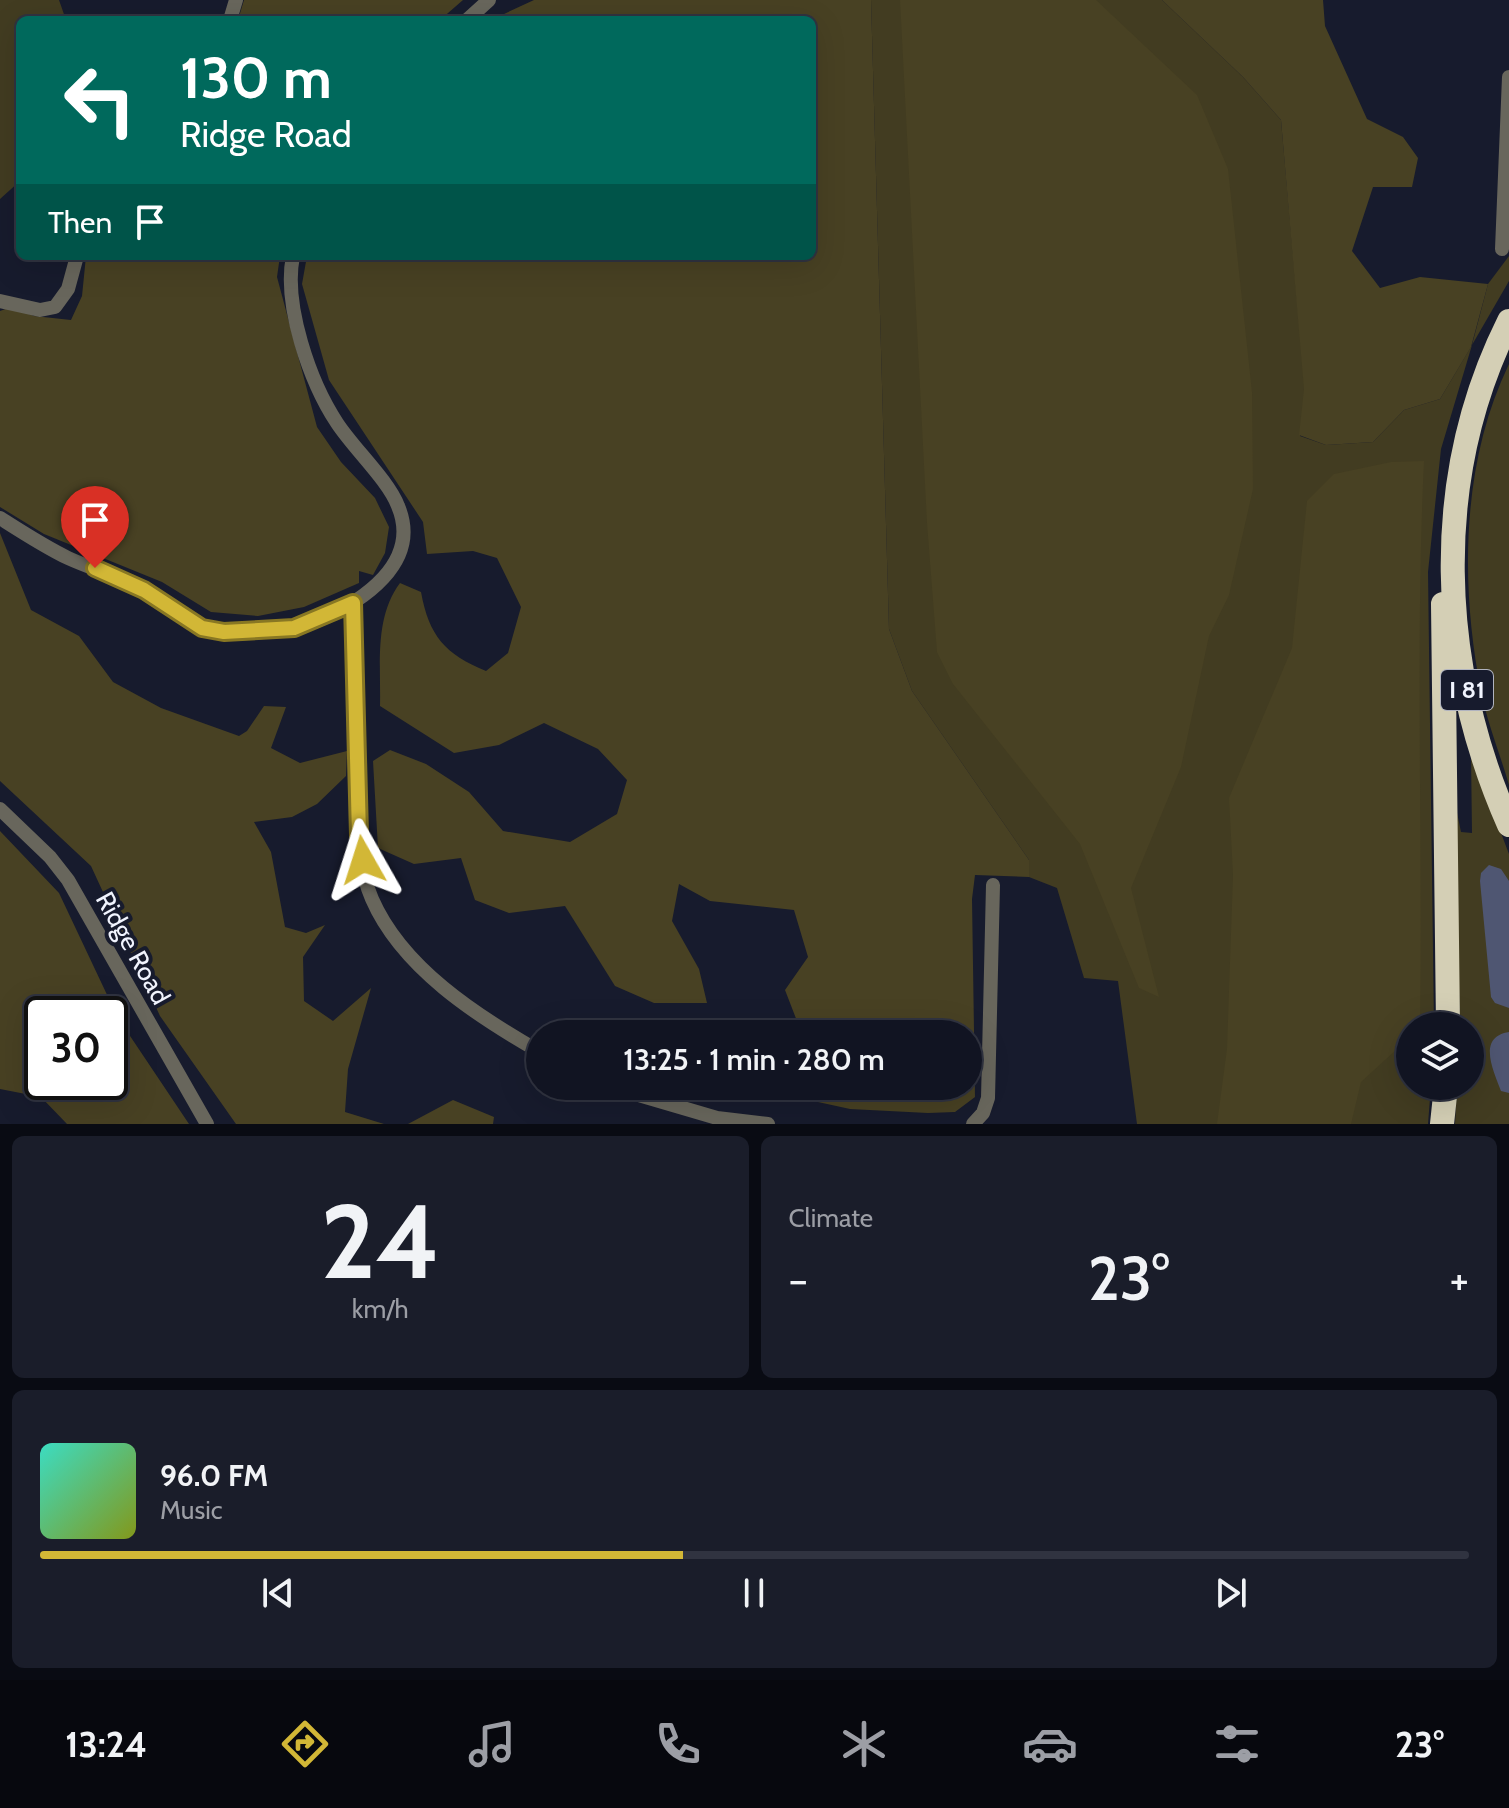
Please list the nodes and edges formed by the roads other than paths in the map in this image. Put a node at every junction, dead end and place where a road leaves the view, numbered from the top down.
1 (489, 0) edge
2 (471, 16) edge
3 (1509, 77) edge
4 (1502, 249) dead end
5 (76, 260) edge
6 (293, 260) edge
7 (0, 301) edge
8 (1509, 321) edge
9 (0, 518) edge
10 (1452, 550) junction
11 (353, 603) junction
12 (0, 809) edge
13 (1509, 825) edge
14 (993, 885) dead end
15 (1448, 1012) edge
16 (526, 1043) edge
17 (656, 1100) edge
18 (1445, 1100) edge
19 (207, 1124) edge
20 (768, 1124) edge
21 (973, 1124) edge
22 (1442, 1124) edge

1 - 2 street
3 - 4 street
5 - 7 street
6 - 11 street
8 - 10 highway, I 81
9 - 11 street
10 - 13 highway, I 81
10 - 15 highway
11 - 16 street
12 - 19 street, Ridge Road
14 - 21 street
17 - 20 street
18 - 22 highway

